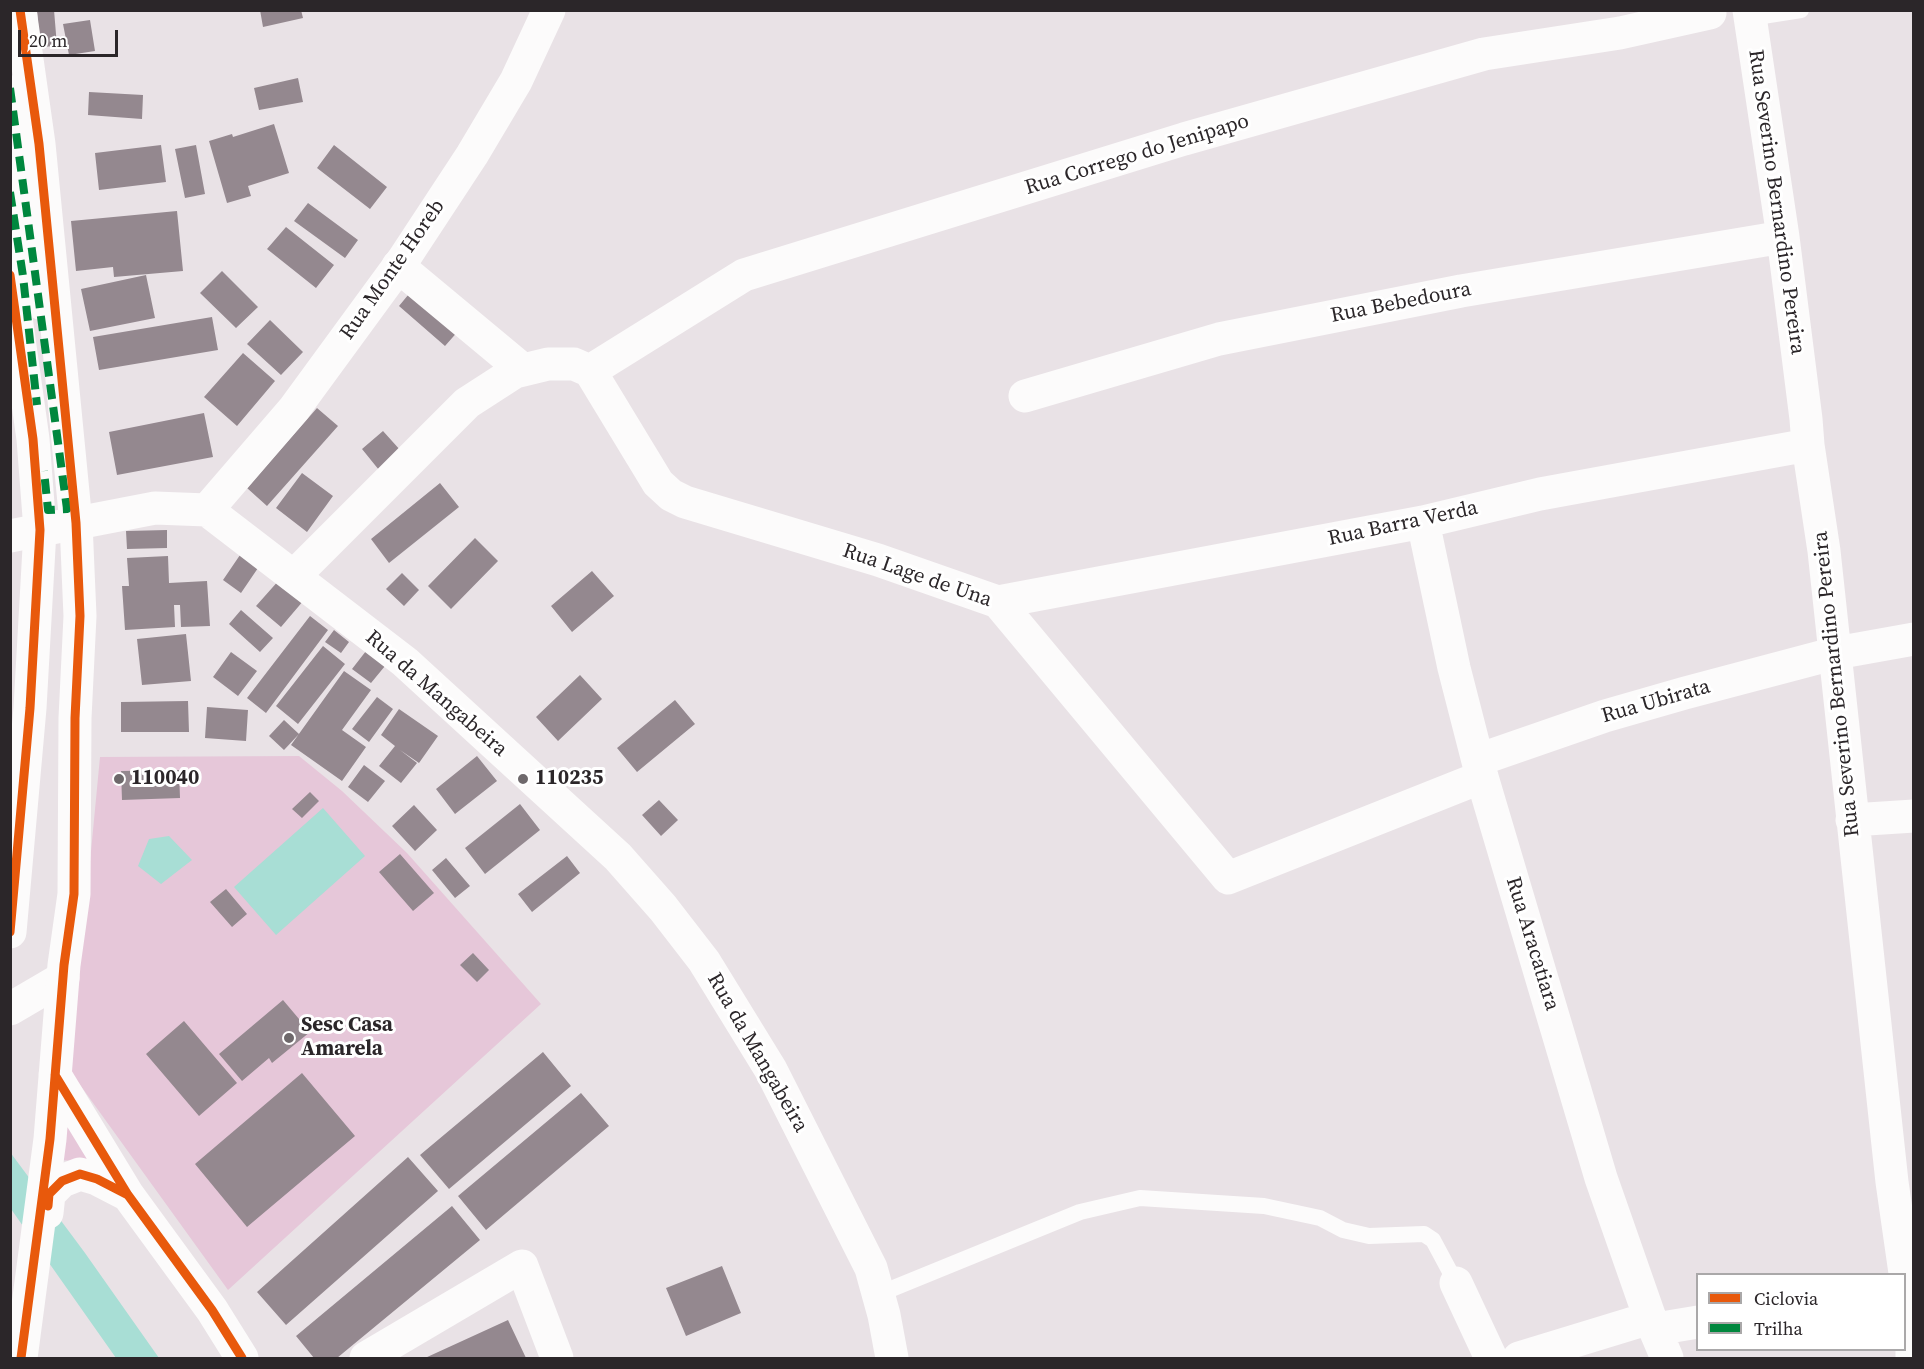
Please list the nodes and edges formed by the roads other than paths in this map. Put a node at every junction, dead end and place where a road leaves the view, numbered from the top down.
1 (20, 10) edge
2 (549, 10) edge
3 (1801, 10) edge
4 (1731, 12) edge
5 (10, 88) edge
6 (10, 192) edge
7 (1782, 237) junction
8 (398, 266) junction
9 (10, 275) edge
10 (522, 370) junction
11 (590, 371) junction
12 (1025, 396) dead end
13 (1808, 445) junction
14 (207, 510) junction
15 (1423, 522) junction
16 (76, 523) junction
17 (25, 533) edge
18 (294, 576) junction
19 (999, 602) junction
20 (1914, 639) edge
21 (1836, 653) junction
22 (1480, 769) junction
23 (1914, 816) edge
24 (1852, 820) junction
25 (1228, 878) joint
26 (10, 932) edge
27 (63, 978) junction
28 (10, 1009) edge
29 (56, 1075) junction
30 (128, 1196) junction
31 (1904, 1273) edge
32 (1456, 1283) joint
33 (1906, 1287) edge
34 (879, 1294) junction
35 (1696, 1323) edge
36 (1657, 1335) edge
37 (24, 1349) edge
38 (242, 1359) edge
39 (366, 1359) edge
40 (557, 1359) edge
41 (892, 1359) edge
42 (1491, 1359) edge
43 (1519, 1359) edge
44 (1912, 1359) edge

1 - 16 street
2 - 8 street, Rua Monte Horeb
3 - 4 lane
4 - 7 street, Rua Severino Bernardino Pereira
4 - 11 street, Rua Corrego do Jenipapo
5 - 6 street
7 - 12 street, Rua Bebedoura
7 - 13 street, Rua Severino Bernardino Pereira
8 - 10 street
8 - 14 street, Rua Monte Horeb
9 - 17 street
10 - 11 street
10 - 18 street
11 - 19 street, Rua Lage de Una
13 - 15 street, Rua Barra Verda
13 - 21 street, Rua Severino Bernardino Pereira
14 - 16 street
14 - 18 street, Rua da Mangabeira
15 - 19 street, Rua Barra Verda
15 - 22 street, Rua Aracatiara
16 - 17 street
16 - 27 street
17 - 26 street
18 - 34 street, Rua da Mangabeira
19 - 25 street, Rua Lage de Una
20 - 21 street, Rua Ubirata
21 - 22 street, Rua Ubirata
21 - 24 street, Rua Severino Bernardino Pereira
22 - 25 street, Rua Ubirata
22 - 36 street, Rua Aracatiara
23 - 24 street
24 - 31 street, Rua Severino Bernardino Pereira
27 - 28 street
27 - 29 street
29 - 30 street
29 - 37 street
30 - 37 street
30 - 38 street
32 - 34 lane
32 - 42 street
33 - 44 street, Rua Severino Bernardino Pereira
34 - 41 street, Rua da Mangabeira
35 - 36 street
36 - 43 street
39 - 40 street

